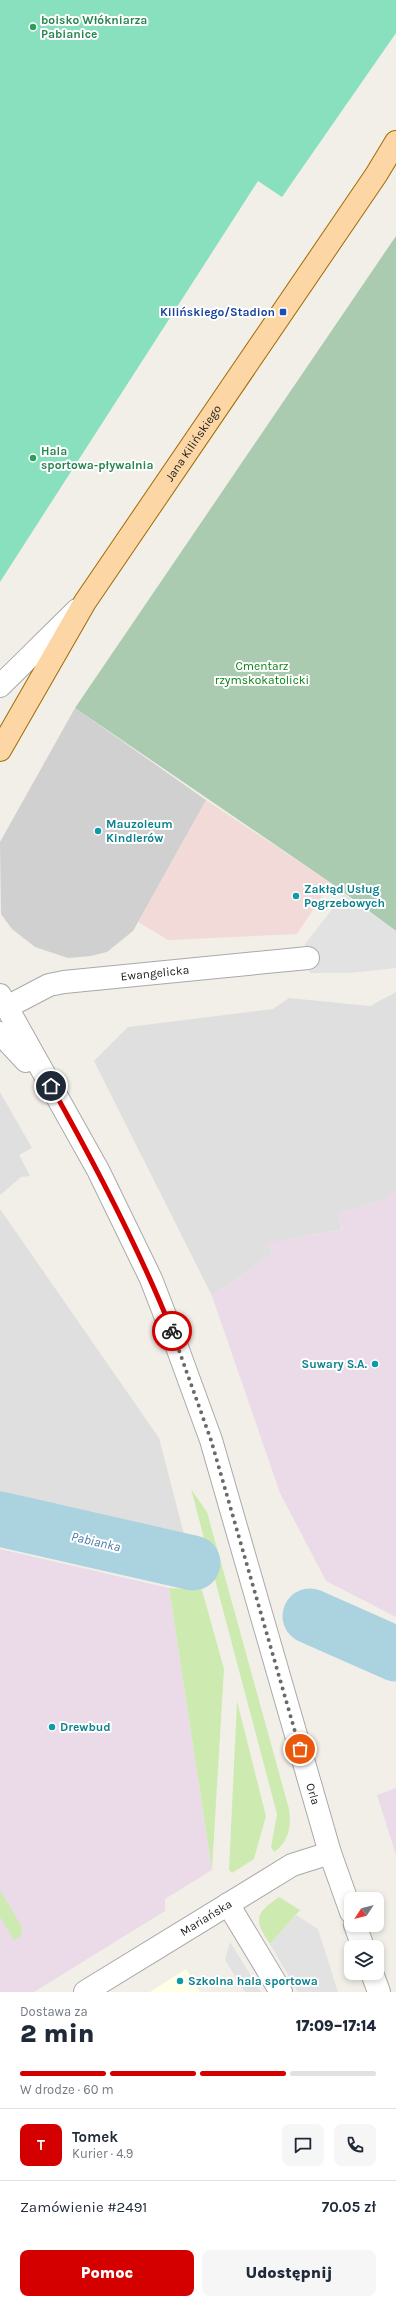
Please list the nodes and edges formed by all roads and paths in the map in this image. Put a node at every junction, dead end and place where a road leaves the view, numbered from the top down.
1 (396, 142) edge
2 (85, 602) junction
3 (0, 686) edge
4 (0, 750) edge
5 (308, 958) dead end
6 (3, 1001) edge
7 (0, 1033) edge
8 (66, 1112) junction
9 (330, 1852) junction
10 (344, 1892) edge
11 (228, 1904) junction
12 (375, 1980) edge
13 (85, 1992) edge
14 (281, 1992) edge
15 (379, 1992) edge

1 - 2 main road, Jana Kilińskiego
2 - 3 street
2 - 4 main road, Jana Kilińskiego
5 - 6 street, Ewangelicka
6 - 8 street
7 - 8 street
8 - 9 street, Orla
9 - 10 street, Orla
9 - 11 street, Mariańska
11 - 13 street, Mariańska
11 - 14 street
12 - 15 street

